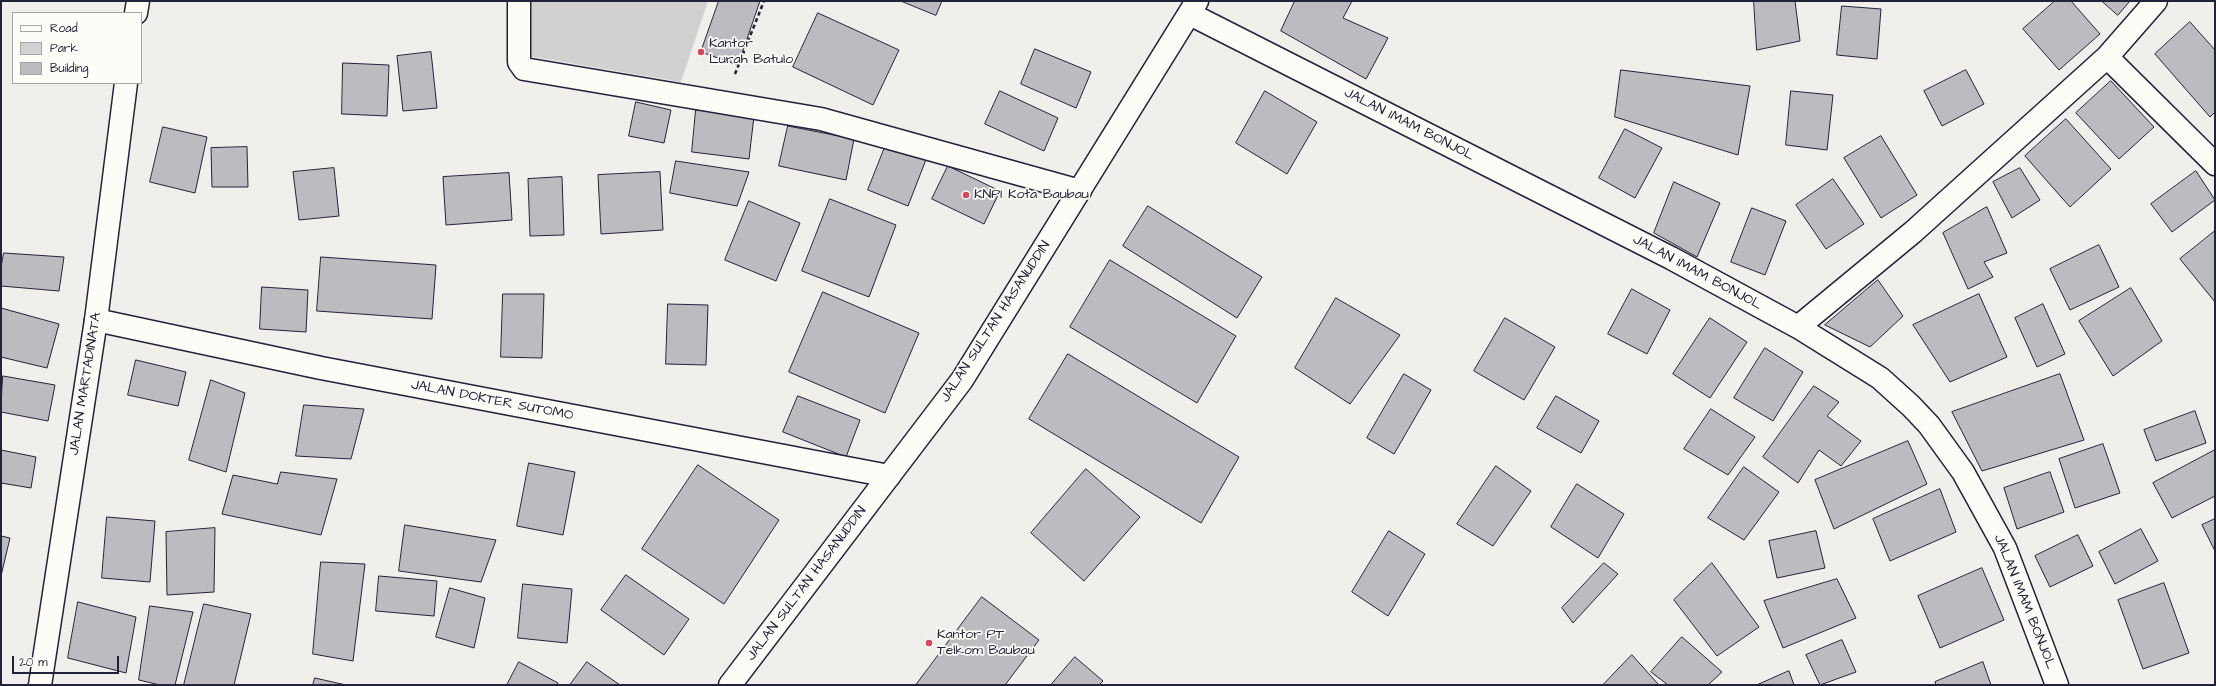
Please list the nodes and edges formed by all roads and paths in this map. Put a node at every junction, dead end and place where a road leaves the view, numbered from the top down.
1 (138, 1) edge
2 (519, 1) edge
3 (764, 1) edge
4 (2156, 1) edge
5 (1193, 7) edge
6 (136, 12) edge
7 (2106, 57) junction
8 (732, 81) dead end
9 (126, 84) edge
10 (2215, 164) edge
11 (1080, 191) junction
12 (96, 320) junction
13 (1798, 327) junction
14 (889, 476) junction
15 (40, 685) edge
16 (730, 685) edge
17 (2057, 685) edge

1 - 6 main road
2 - 11 main road
3 - 8 path
4 - 7 main road
5 - 11 main road, JALAN SULTAN HASANUDDIN
5 - 13 main road, JALAN IMAM BONJOL
7 - 10 main road
7 - 13 main road
9 - 12 main road, JALAN MARTADINATA
11 - 14 main road, JALAN SULTAN HASANUDDIN
12 - 14 main road, JALAN DOKTER SUTOMO
12 - 15 main road, JALAN MARTADINATA
13 - 17 main road, JALAN IMAM BONJOL
14 - 16 main road, JALAN SULTAN HASANUDDIN

